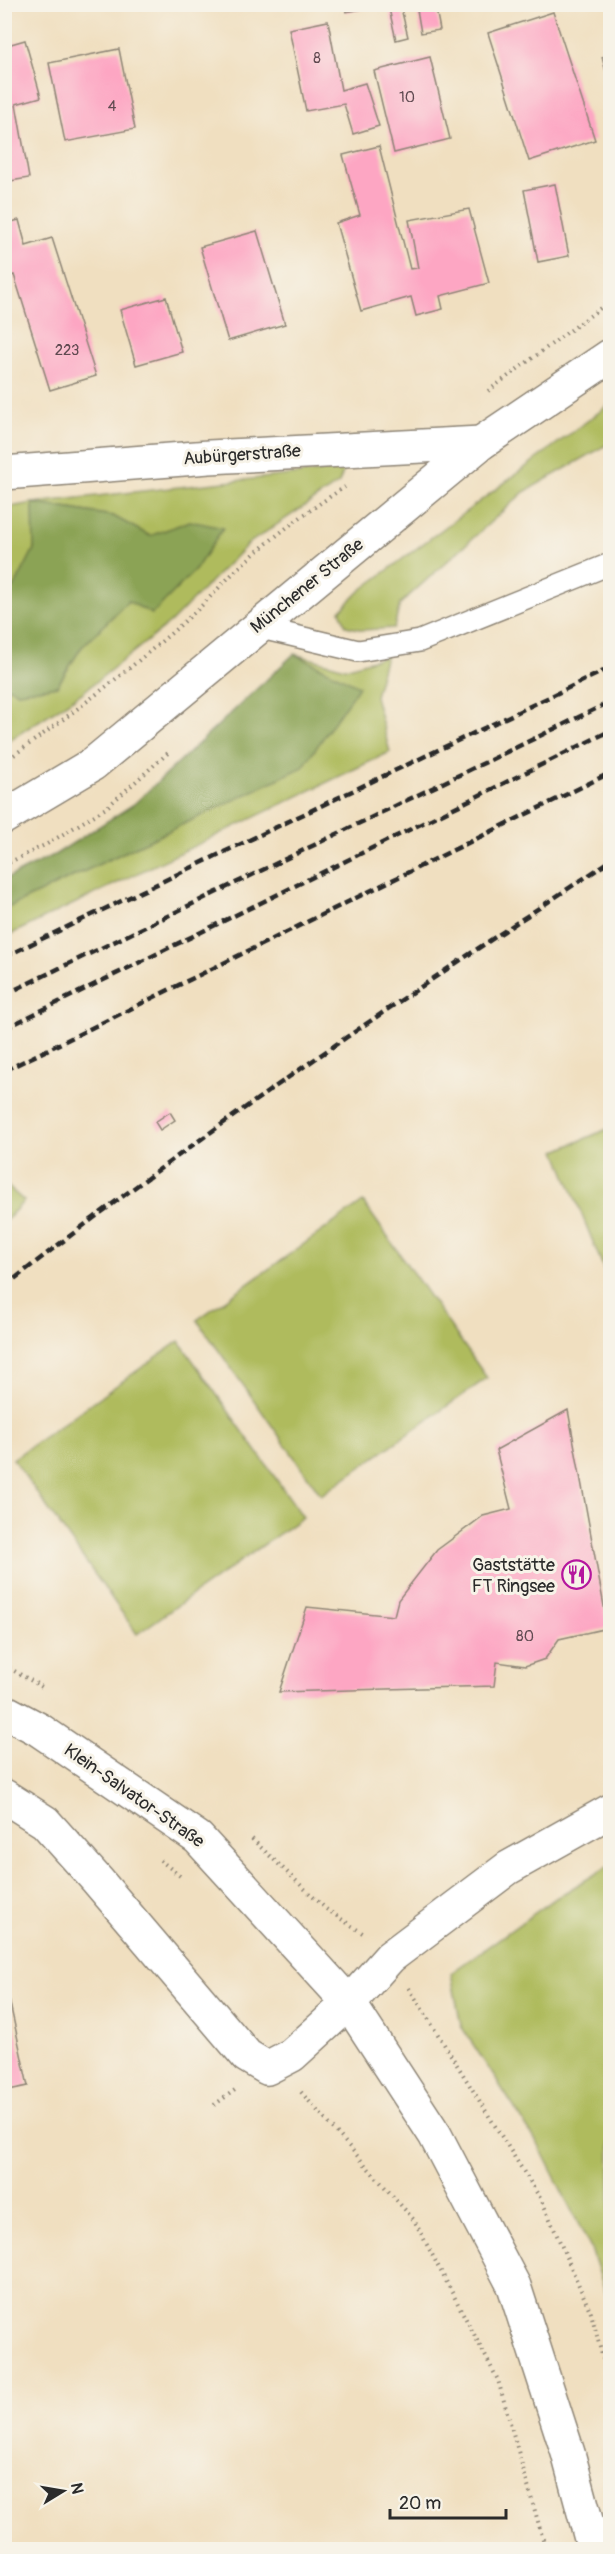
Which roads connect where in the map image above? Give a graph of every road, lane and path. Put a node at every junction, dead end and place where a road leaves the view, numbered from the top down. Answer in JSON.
{"nodes":[{"id":1,"x":610,"y":301,"type":"edge"},
{"id":2,"x":610,"y":356,"type":"edge"},
{"id":3,"x":486,"y":392,"type":"dead end"},
{"id":4,"x":481,"y":443,"type":"junction"},
{"id":5,"x":4,"y":473,"type":"edge"},
{"id":6,"x":349,"y":484,"type":"dead end"},
{"id":7,"x":610,"y":564,"type":"edge"},
{"id":8,"x":257,"y":627,"type":"junction"},
{"id":9,"x":4,"y":762,"type":"edge"},
{"id":10,"x":4,"y":817,"type":"edge"},
{"id":11,"x":4,"y":1711,"type":"edge"},
{"id":12,"x":4,"y":1796,"type":"edge"},
{"id":13,"x":610,"y":1811,"type":"edge"},
{"id":14,"x":159,"y":1859,"type":"dead end"},
{"id":15,"x":185,"y":1880,"type":"dead end"},
{"id":16,"x":390,"y":1957,"type":"junction"},
{"id":17,"x":350,"y":2003,"type":"junction"},
{"id":18,"x":267,"y":2068,"type":"junction"},
{"id":19,"x":214,"y":2105,"type":"dead end"},
{"id":20,"x":610,"y":2386,"type":"edge"},
{"id":21,"x":546,"y":2550,"type":"edge"},
{"id":22,"x":594,"y":2550,"type":"edge"}],
"edges":[{"from":1,"to":3,"type":"path"},
{"from":2,"to":4,"type":"main road","name":"Münchener Straße"},
{"from":4,"to":5,"type":"main road","name":"Aubürgerstraße"},
{"from":4,"to":8,"type":"main road","name":"Münchener Straße"},
{"from":6,"to":9,"type":"path"},
{"from":7,"to":8,"type":"lane"},
{"from":8,"to":10,"type":"main road","name":"Münchener Straße"},
{"from":11,"to":17,"type":"main road","name":"Klein-Salvator-Straße"},
{"from":12,"to":18,"type":"main road"},
{"from":13,"to":16,"type":"main road"},
{"from":14,"to":15,"type":"path"},
{"from":16,"to":17,"type":"main road"},
{"from":16,"to":20,"type":"path"},
{"from":17,"to":18,"type":"main road"},
{"from":17,"to":22,"type":"main road","name":"Klein-Salvator-Straße"},
{"from":18,"to":19,"type":"path"},
{"from":18,"to":21,"type":"path"}]}
